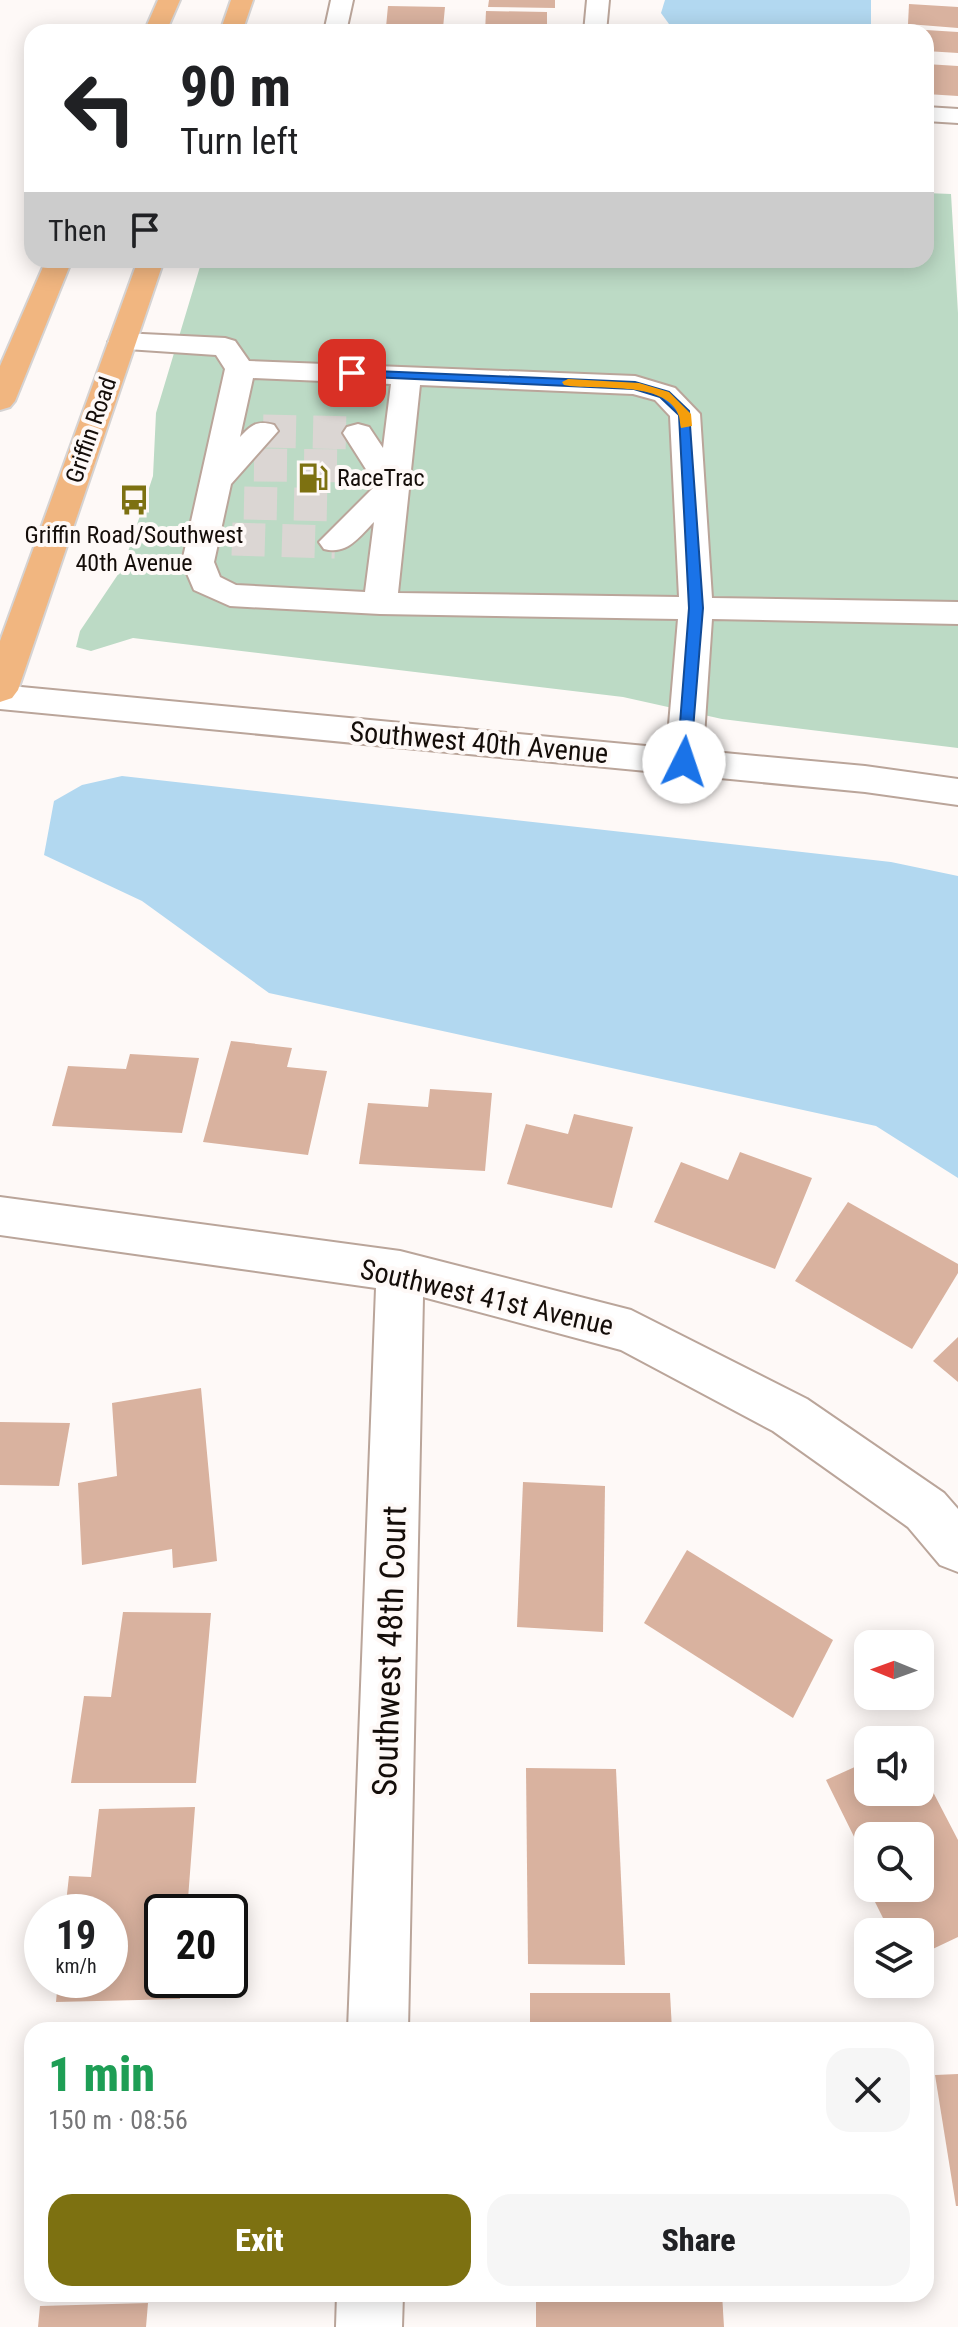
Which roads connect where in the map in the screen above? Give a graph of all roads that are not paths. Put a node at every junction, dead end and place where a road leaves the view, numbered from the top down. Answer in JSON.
{"nodes":[{"id":1,"x":169,"y":0,"type":"edge"},
{"id":2,"x":242,"y":0,"type":"edge"},
{"id":3,"x":342,"y":0,"type":"edge"},
{"id":4,"x":598,"y":0,"type":"edge"},
{"id":5,"x":158,"y":24,"type":"edge"},
{"id":6,"x":234,"y":24,"type":"edge"},
{"id":7,"x":337,"y":24,"type":"edge"},
{"id":8,"x":596,"y":24,"type":"edge"},
{"id":9,"x":934,"y":114,"type":"edge"},
{"id":10,"x":958,"y":116,"type":"edge"},
{"id":11,"x":56,"y":268,"type":"edge"},
{"id":12,"x":148,"y":268,"type":"edge"},
{"id":13,"x":122,"y":342,"type":"junction"},
{"id":14,"x":240,"y":369,"type":"junction"},
{"id":15,"x":407,"y":375,"type":"junction"},
{"id":16,"x":0,"y":401,"type":"edge"},
{"id":17,"x":263,"y":431,"type":"dead end"},
{"id":18,"x":358,"y":433,"type":"dead end"},
{"id":19,"x":254,"y":465,"type":"tunnel mouth"},
{"id":20,"x":349,"y":466,"type":"tunnel mouth"},
{"id":21,"x":214,"y":484,"type":"junction"},
{"id":22,"x":393,"y":486,"type":"junction"},
{"id":23,"x":244,"y":503,"type":"tunnel mouth"},
{"id":24,"x":343,"y":505,"type":"tunnel mouth"},
{"id":25,"x":232,"y":539,"type":"dead end"},
{"id":26,"x":335,"y":542,"type":"dead end"},
{"id":27,"x":380,"y":603,"type":"junction"},
{"id":28,"x":696,"y":608,"type":"junction"},
{"id":29,"x":958,"y":613,"type":"edge"},
{"id":30,"x":0,"y":690,"type":"edge"},
{"id":31,"x":0,"y":697,"type":"edge"},
{"id":32,"x":684,"y":762,"type":"junction"},
{"id":33,"x":958,"y":792,"type":"edge"},
{"id":34,"x":0,"y":1216,"type":"edge"},
{"id":35,"x":400,"y":1271,"type":"junction"},
{"id":36,"x":958,"y":1547,"type":"edge"},
{"id":37,"x":378,"y":2022,"type":"edge"},
{"id":38,"x":370,"y":2302,"type":"edge"},
{"id":39,"x":369,"y":2327,"type":"edge"}],
"edges":[{"from":1,"to":5,"type":"main road"},
{"from":2,"to":6,"type":"main road"},
{"from":3,"to":7,"type":"street"},
{"from":4,"to":8,"type":"street"},
{"from":9,"to":10,"type":"street"},
{"from":11,"to":16,"type":"main road"},
{"from":12,"to":13,"type":"main road","name":"Griffin Road"},
{"from":13,"to":14,"type":"street"},
{"from":13,"to":30,"type":"main road","name":"Griffin Road"},
{"from":14,"to":15,"type":"street"},
{"from":14,"to":21,"type":"street"},
{"from":15,"to":22,"type":"street"},
{"from":15,"to":28,"type":"street"},
{"from":17,"to":21,"type":"street"},
{"from":18,"to":22,"type":"street"},
{"from":19,"to":21,"type":"street"},
{"from":20,"to":22,"type":"street"},
{"from":21,"to":23,"type":"street"},
{"from":21,"to":25,"type":"street"},
{"from":21,"to":27,"type":"street"},
{"from":22,"to":24,"type":"street"},
{"from":22,"to":26,"type":"street"},
{"from":22,"to":27,"type":"street"},
{"from":27,"to":28,"type":"street"},
{"from":28,"to":29,"type":"street"},
{"from":28,"to":32,"type":"street"},
{"from":31,"to":32,"type":"street","name":"Southwest 40th Avenue"},
{"from":32,"to":33,"type":"street","name":"Southwest 40th Avenue"},
{"from":34,"to":35,"type":"street","name":"Southwest 41st Avenue"},
{"from":35,"to":36,"type":"street","name":"Southwest 41st Avenue"},
{"from":35,"to":37,"type":"street","name":"Southwest 48th Court"},
{"from":38,"to":39,"type":"street"}]}
